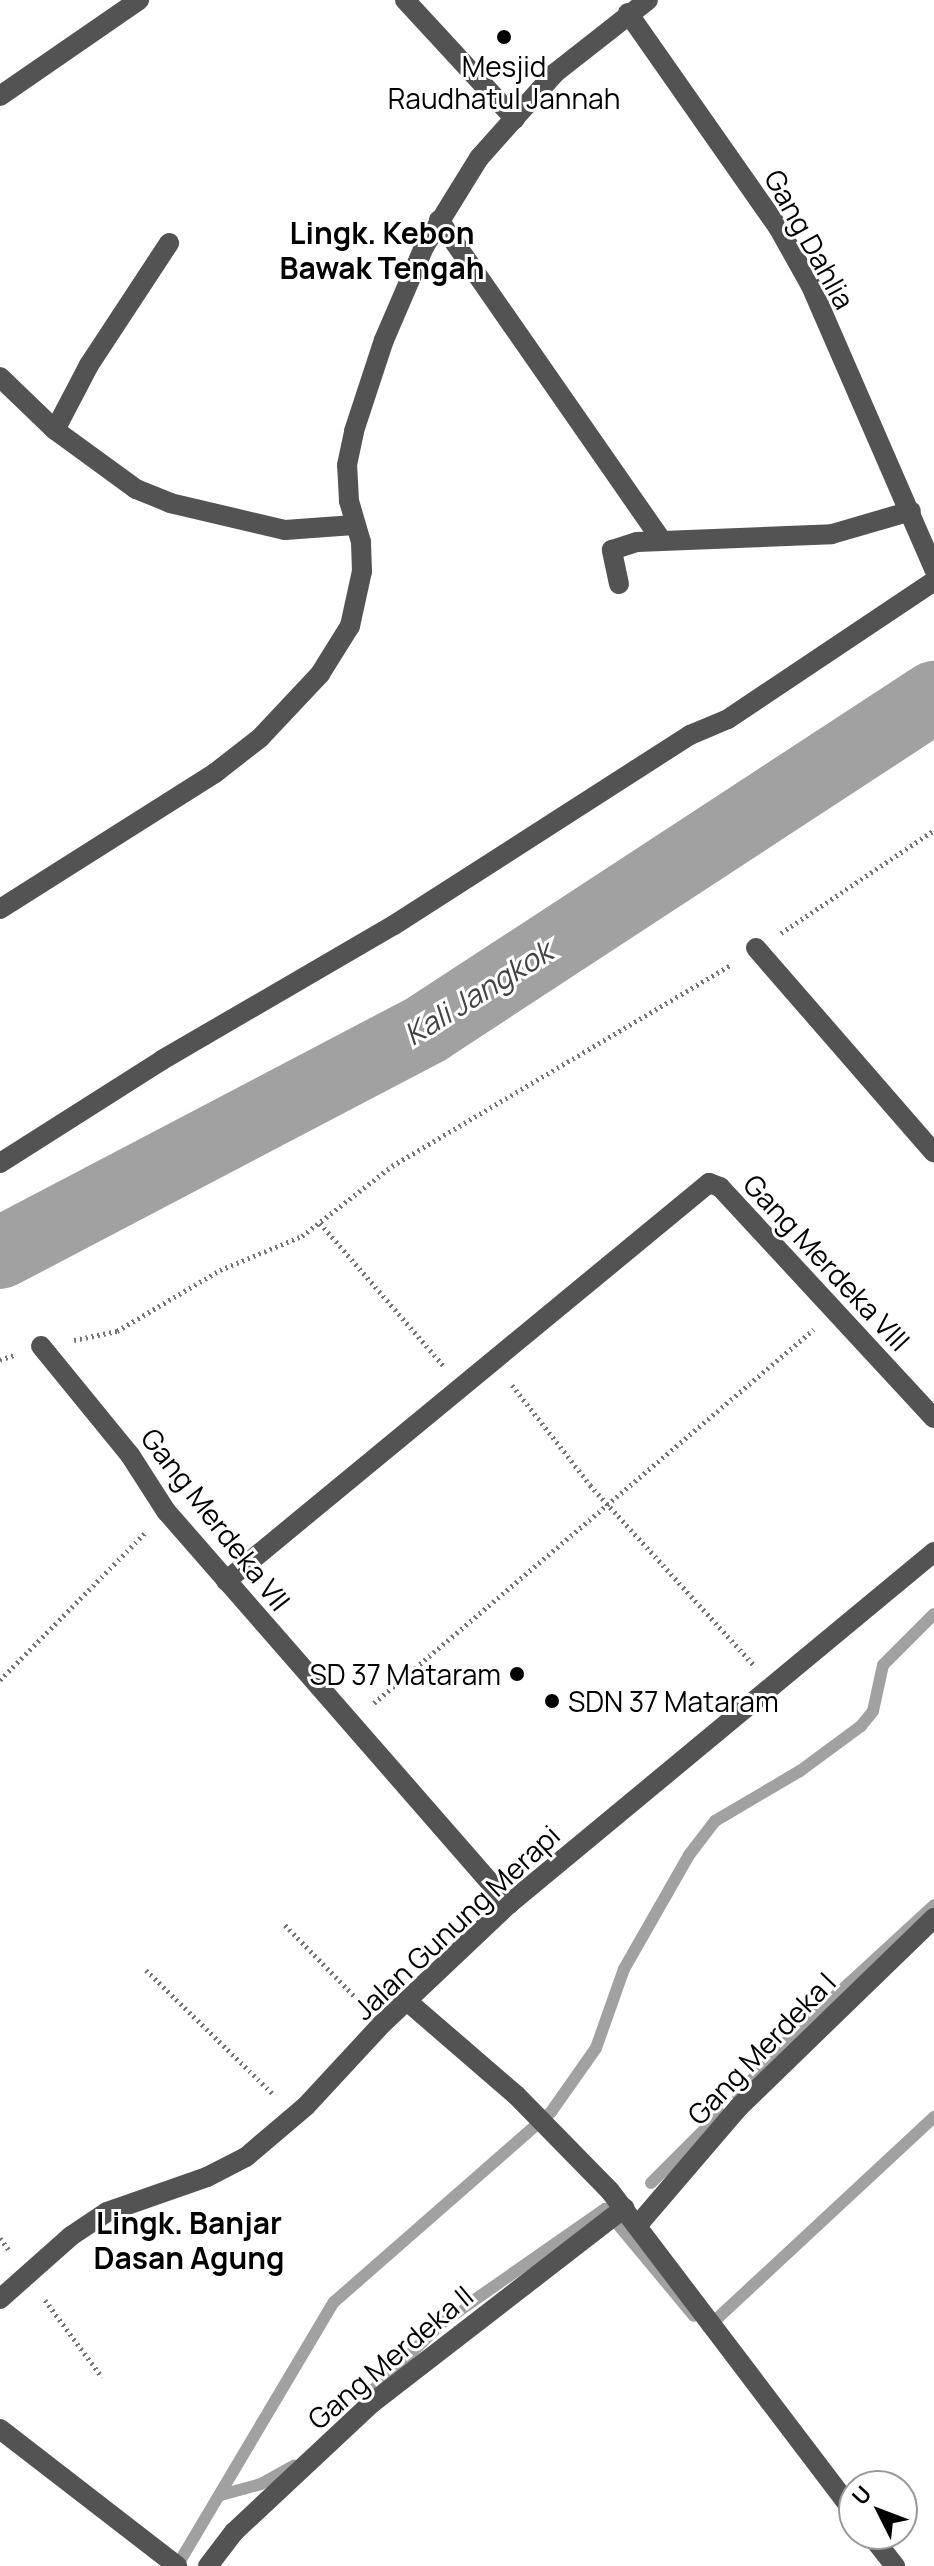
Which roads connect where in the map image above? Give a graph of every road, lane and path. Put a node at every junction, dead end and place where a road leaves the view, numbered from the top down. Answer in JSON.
{"nodes":[{"id":1,"x":139,"y":0,"type":"edge"},
{"id":2,"x":405,"y":0,"type":"edge"},
{"id":3,"x":648,"y":0,"type":"edge"},
{"id":4,"x":628,"y":13,"type":"junction"},
{"id":5,"x":0,"y":96,"type":"edge"},
{"id":6,"x":515,"y":119,"type":"junction"},
{"id":7,"x":439,"y":220,"type":"junction"},
{"id":8,"x":169,"y":243,"type":"dead end"},
{"id":9,"x":0,"y":377,"type":"edge"},
{"id":10,"x":55,"y":430,"type":"junction"},
{"id":11,"x":911,"y":511,"type":"junction"},
{"id":12,"x":354,"y":525,"type":"junction"},
{"id":13,"x":660,"y":538,"type":"junction"},
{"id":14,"x":934,"y":569,"type":"edge"},
{"id":15,"x":934,"y":581,"type":"edge"},
{"id":16,"x":619,"y":584,"type":"dead end"},
{"id":17,"x":934,"y":830,"type":"edge"},
{"id":18,"x":0,"y":909,"type":"edge"},
{"id":19,"x":756,"y":948,"type":"junction"},
{"id":20,"x":934,"y":1153,"type":"edge"},
{"id":21,"x":0,"y":1163,"type":"edge"},
{"id":22,"x":320,"y":1223,"type":"junction"},
{"id":23,"x":835,"y":1311,"type":"junction"},
{"id":24,"x":41,"y":1346,"type":"junction"},
{"id":25,"x":492,"y":1359,"type":"junction"},
{"id":26,"x":0,"y":1360,"type":"edge"},
{"id":27,"x":459,"y":1384,"type":"junction"},
{"id":28,"x":934,"y":1418,"type":"edge"},
{"id":29,"x":609,"y":1507,"type":"junction"},
{"id":30,"x":166,"y":1511,"type":"junction"},
{"id":31,"x":934,"y":1552,"type":"edge"},
{"id":32,"x":226,"y":1581,"type":"junction"},
{"id":33,"x":0,"y":1680,"type":"edge"},
{"id":34,"x":771,"y":1683,"type":"junction"},
{"id":35,"x":348,"y":1724,"type":"junction"},
{"id":36,"x":509,"y":1904,"type":"junction"},
{"id":37,"x":934,"y":1918,"type":"edge"},
{"id":38,"x":285,"y":1925,"type":"dead end"},
{"id":39,"x":146,"y":1970,"type":"dead end"},
{"id":40,"x":407,"y":2001,"type":"junction"},
{"id":41,"x":382,"y":2024,"type":"junction"},
{"id":42,"x":296,"y":2116,"type":"junction"},
{"id":43,"x":624,"y":2208,"type":"junction"},
{"id":44,"x":637,"y":2226,"type":"junction"},
{"id":45,"x":26,"y":2274,"type":"junction"},
{"id":46,"x":0,"y":2299,"type":"edge"},
{"id":47,"x":102,"y":2377,"type":"dead end"},
{"id":48,"x":0,"y":2429,"type":"edge"},
{"id":49,"x":838,"y":2491,"type":"edge"},
{"id":50,"x":882,"y":2550,"type":"edge"},
{"id":51,"x":171,"y":2561,"type":"edge"},
{"id":52,"x":208,"y":2566,"type":"edge"},
{"id":53,"x":895,"y":2566,"type":"edge"}],
"edges":[{"from":1,"to":5,"type":"street"},
{"from":2,"to":6,"type":"street"},
{"from":3,"to":4,"type":"street"},
{"from":4,"to":6,"type":"street"},
{"from":4,"to":11,"type":"street","name":"Gang Dahlia"},
{"from":6,"to":7,"type":"street"},
{"from":7,"to":12,"type":"street"},
{"from":7,"to":13,"type":"street"},
{"from":8,"to":10,"type":"street"},
{"from":9,"to":10,"type":"street"},
{"from":10,"to":12,"type":"street"},
{"from":11,"to":13,"type":"street"},
{"from":11,"to":14,"type":"street","name":"Gang Dahlia"},
{"from":12,"to":18,"type":"street"},
{"from":13,"to":16,"type":"street"},
{"from":15,"to":21,"type":"street"},
{"from":17,"to":19,"type":"path"},
{"from":19,"to":20,"type":"street"},
{"from":19,"to":22,"type":"path"},
{"from":22,"to":24,"type":"path"},
{"from":22,"to":27,"type":"path"},
{"from":23,"to":25,"type":"street","name":"Gang Merdeka VIII"},
{"from":23,"to":28,"type":"street","name":"Gang Merdeka VIII"},
{"from":23,"to":29,"type":"path"},
{"from":24,"to":26,"type":"path"},
{"from":24,"to":30,"type":"street","name":"Gang Merdeka VII"},
{"from":25,"to":27,"type":"street"},
{"from":25,"to":29,"type":"path"},
{"from":27,"to":32,"type":"street"},
{"from":29,"to":34,"type":"path"},
{"from":29,"to":35,"type":"path"},
{"from":30,"to":32,"type":"street","name":"Gang Merdeka VII"},
{"from":30,"to":33,"type":"path"},
{"from":31,"to":34,"type":"street","name":"Jalan Gunung Merapi"},
{"from":32,"to":35,"type":"street","name":"Gang Merdeka VII"},
{"from":34,"to":36,"type":"street","name":"Jalan Gunung Merapi"},
{"from":35,"to":36,"type":"street","name":"Gang Merdeka VII"},
{"from":36,"to":40,"type":"street","name":"Jalan Gunung Merapi"},
{"from":37,"to":44,"type":"street","name":"Gang Merdeka I"},
{"from":38,"to":41,"type":"path"},
{"from":39,"to":42,"type":"path"},
{"from":40,"to":41,"type":"street","name":"Jalan Gunung Merapi"},
{"from":40,"to":43,"type":"street"},
{"from":41,"to":42,"type":"street","name":"Jalan Gunung Merapi"},
{"from":42,"to":45,"type":"street","name":"Jalan Gunung Merapi"},
{"from":43,"to":44,"type":"street"},
{"from":43,"to":52,"type":"street","name":"Gang Merdeka II"},
{"from":44,"to":49,"type":"street"},
{"from":45,"to":46,"type":"street","name":"Jalan Gunung Merapi"},
{"from":45,"to":47,"type":"path"},
{"from":48,"to":51,"type":"street"},
{"from":50,"to":53,"type":"street"}]}
